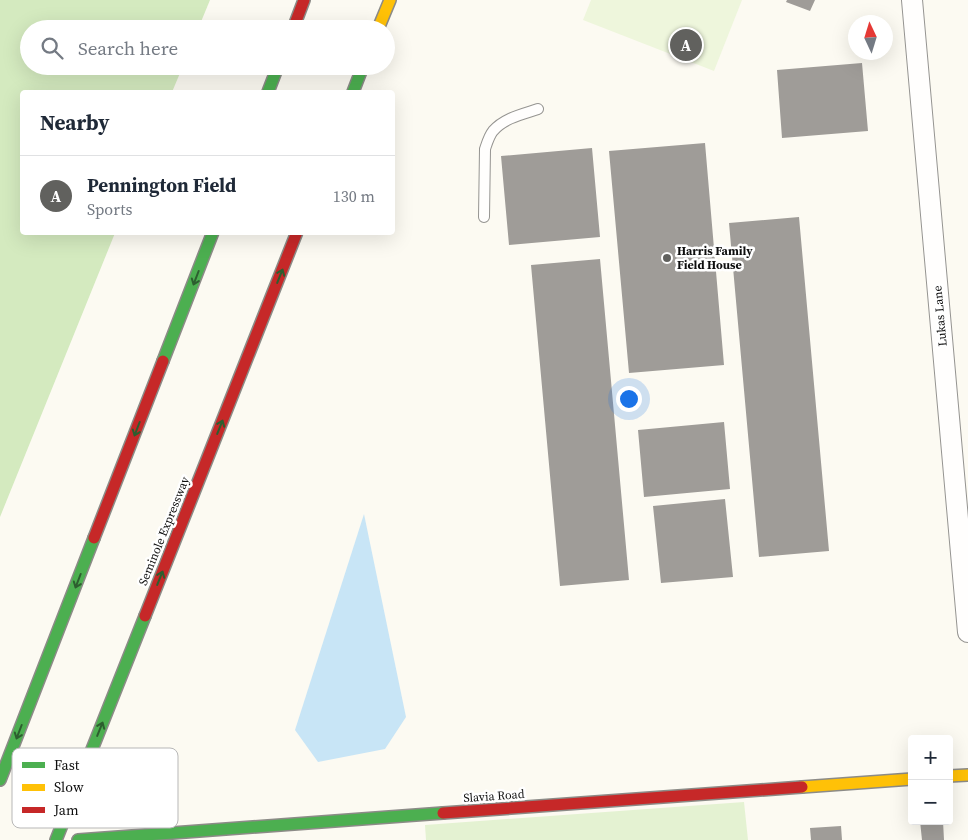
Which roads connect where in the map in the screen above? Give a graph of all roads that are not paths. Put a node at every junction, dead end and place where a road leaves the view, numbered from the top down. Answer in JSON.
{"nodes":[{"id":1,"x":304,"y":0,"type":"edge"},
{"id":2,"x":390,"y":0,"type":"edge"},
{"id":3,"x":912,"y":0,"type":"edge"},
{"id":4,"x":296,"y":20,"type":"edge"},
{"id":5,"x":382,"y":20,"type":"edge"},
{"id":6,"x":275,"y":75,"type":"edge"},
{"id":7,"x":360,"y":75,"type":"edge"},
{"id":8,"x":269,"y":90,"type":"edge"},
{"id":9,"x":354,"y":90,"type":"edge"},
{"id":10,"x":538,"y":109,"type":"dead end"},
{"id":11,"x":484,"y":217,"type":"dead end"},
{"id":12,"x":212,"y":235,"type":"edge"},
{"id":13,"x":296,"y":235,"type":"edge"},
{"id":14,"x":968,"y":632,"type":"edge"},
{"id":15,"x":12,"y":748,"type":"edge"},
{"id":16,"x":93,"y":748,"type":"edge"},
{"id":17,"x":12,"y":749,"type":"edge"},
{"id":18,"x":968,"y":774,"type":"edge"},
{"id":19,"x":953,"y":776,"type":"edge"},
{"id":20,"x":908,"y":779,"type":"edge"},
{"id":21,"x":0,"y":780,"type":"edge"},
{"id":22,"x":61,"y":828,"type":"edge"},
{"id":23,"x":56,"y":840,"type":"edge"},
{"id":24,"x":78,"y":840,"type":"edge"}],
"edges":[{"from":1,"to":4,"type":"main road"},
{"from":2,"to":5,"type":"main road"},
{"from":3,"to":14,"type":"street","name":"Lukas Lane"},
{"from":6,"to":8,"type":"main road"},
{"from":7,"to":9,"type":"main road"},
{"from":10,"to":11,"type":"lane"},
{"from":12,"to":15,"type":"main road","one_way":true},
{"from":16,"to":13,"type":"main road","name":"Seminole Expressway","one_way":true},
{"from":17,"to":21,"type":"main road","one_way":true},
{"from":18,"to":19,"type":"main road"},
{"from":20,"to":24,"type":"main road","name":"Slavia Road"},
{"from":23,"to":22,"type":"main road","name":"Seminole Expressway","one_way":true}]}
